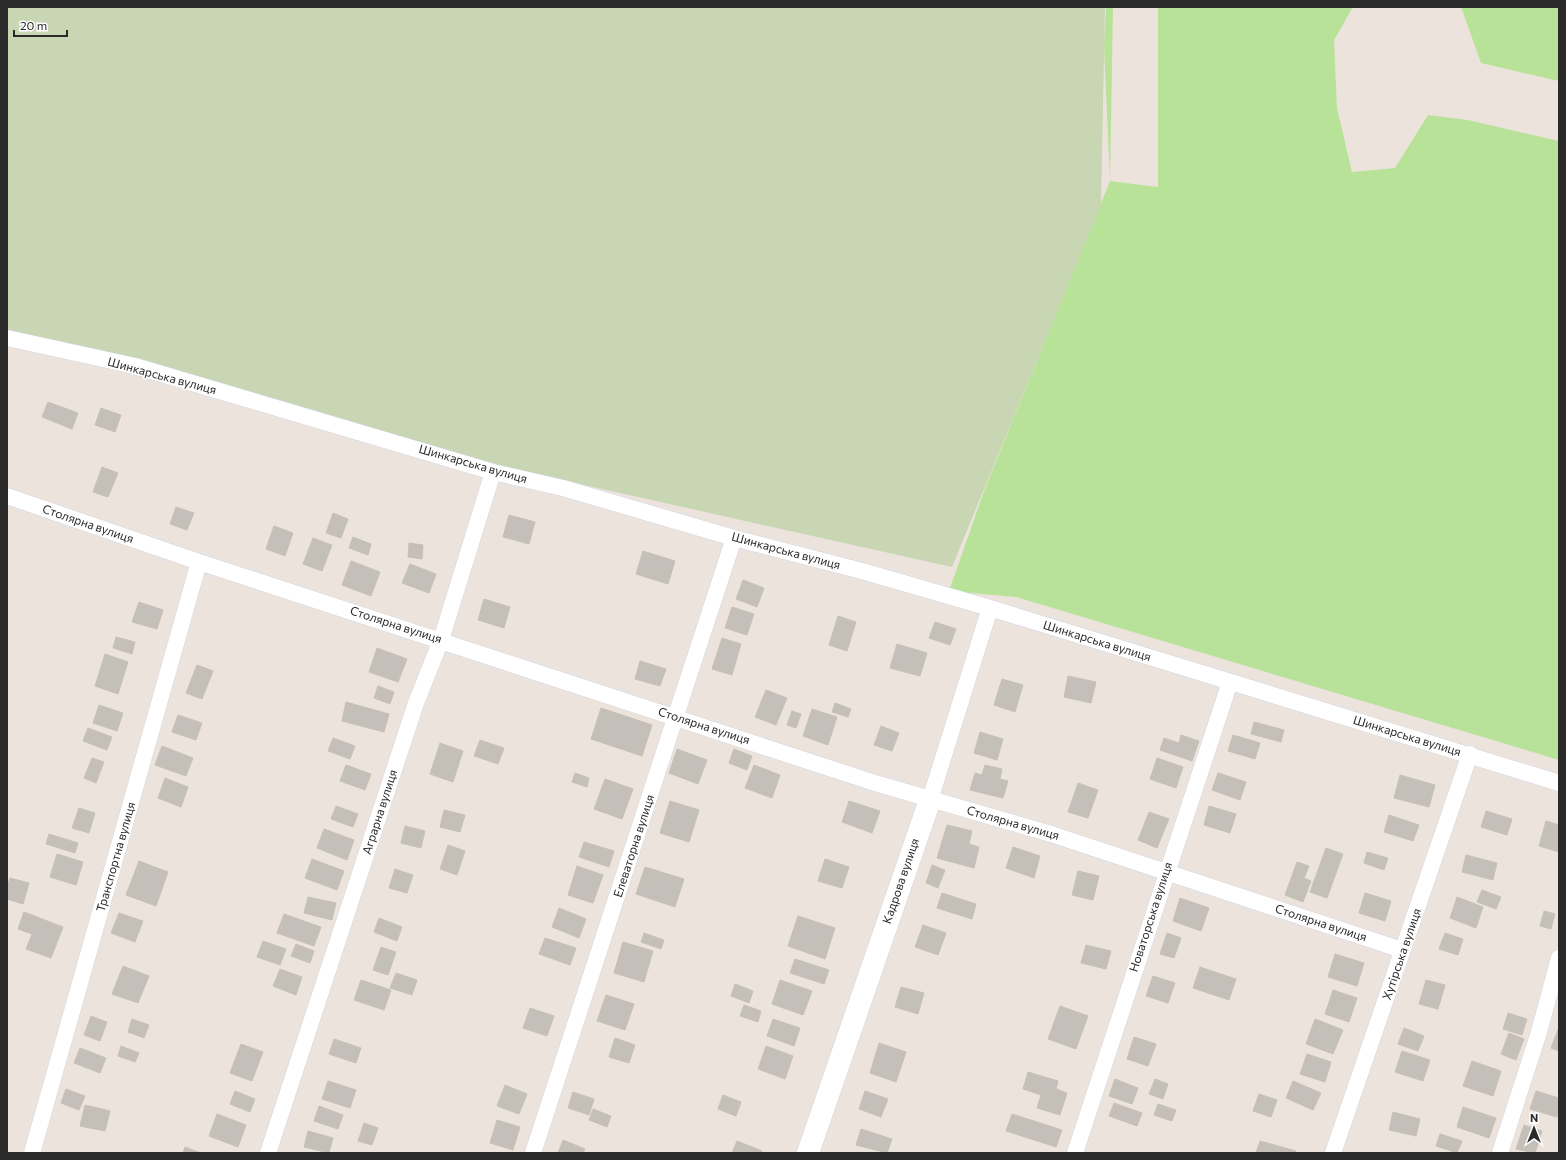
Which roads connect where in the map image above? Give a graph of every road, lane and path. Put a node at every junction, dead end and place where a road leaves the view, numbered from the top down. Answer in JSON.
{"nodes":[{"id":1,"x":7,"y":338,"type":"edge"},
{"id":2,"x":493,"y":472,"type":"junction"},
{"id":3,"x":7,"y":496,"type":"edge"},
{"id":4,"x":734,"y":538,"type":"junction"},
{"id":5,"x":199,"y":562,"type":"junction"},
{"id":6,"x":990,"y":608,"type":"junction"},
{"id":7,"x":441,"y":640,"type":"junction"},
{"id":8,"x":1230,"y":682,"type":"junction"},
{"id":9,"x":676,"y":717,"type":"junction"},
{"id":10,"x":1470,"y":754,"type":"junction"},
{"id":11,"x":1559,"y":783,"type":"edge"},
{"id":12,"x":930,"y":800,"type":"junction"},
{"id":13,"x":1166,"y":872,"type":"junction"},
{"id":14,"x":1402,"y":950,"type":"junction"},
{"id":15,"x":1559,"y":958,"type":"edge"},
{"id":16,"x":32,"y":1153,"type":"edge"},
{"id":17,"x":268,"y":1153,"type":"edge"},
{"id":18,"x":533,"y":1153,"type":"edge"},
{"id":19,"x":808,"y":1153,"type":"edge"},
{"id":20,"x":1075,"y":1153,"type":"edge"},
{"id":21,"x":1333,"y":1153,"type":"edge"},
{"id":22,"x":1500,"y":1153,"type":"edge"}],
"edges":[{"from":1,"to":2,"type":"street","name":"Шинкарська вулиця"},
{"from":2,"to":4,"type":"street","name":"Шинкарська вулиця"},
{"from":2,"to":7,"type":"street","name":"Аграрна вулиця"},
{"from":3,"to":5,"type":"street","name":"Столярна вулиця"},
{"from":4,"to":6,"type":"street","name":"Шинкарська вулиця"},
{"from":4,"to":9,"type":"street","name":"Елеваторна вулиця"},
{"from":5,"to":7,"type":"street","name":"Столярна вулиця"},
{"from":5,"to":16,"type":"street","name":"Транспортна вулиця"},
{"from":6,"to":8,"type":"street","name":"Шинкарська вулиця"},
{"from":6,"to":12,"type":"street","name":"Кадрова вулиця"},
{"from":7,"to":9,"type":"street","name":"Столярна вулиця"},
{"from":7,"to":17,"type":"street","name":"Аграрна вулиця"},
{"from":8,"to":10,"type":"street","name":"Шинкарська вулиця"},
{"from":8,"to":13,"type":"street","name":"Новаторська вулиця"},
{"from":9,"to":12,"type":"street","name":"Столярна вулиця"},
{"from":9,"to":18,"type":"street","name":"Елеваторна вулиця"},
{"from":10,"to":11,"type":"street","name":"Шинкарська вулиця"},
{"from":10,"to":14,"type":"street","name":"Хутірська вулиця"},
{"from":12,"to":13,"type":"street","name":"Столярна вулиця"},
{"from":12,"to":19,"type":"street","name":"Кадрова вулиця"},
{"from":13,"to":14,"type":"street","name":"Столярна вулиця"},
{"from":13,"to":20,"type":"street","name":"Новаторська вулиця"},
{"from":14,"to":21,"type":"street","name":"Хутірська вулиця"},
{"from":15,"to":22,"type":"street"}]}
